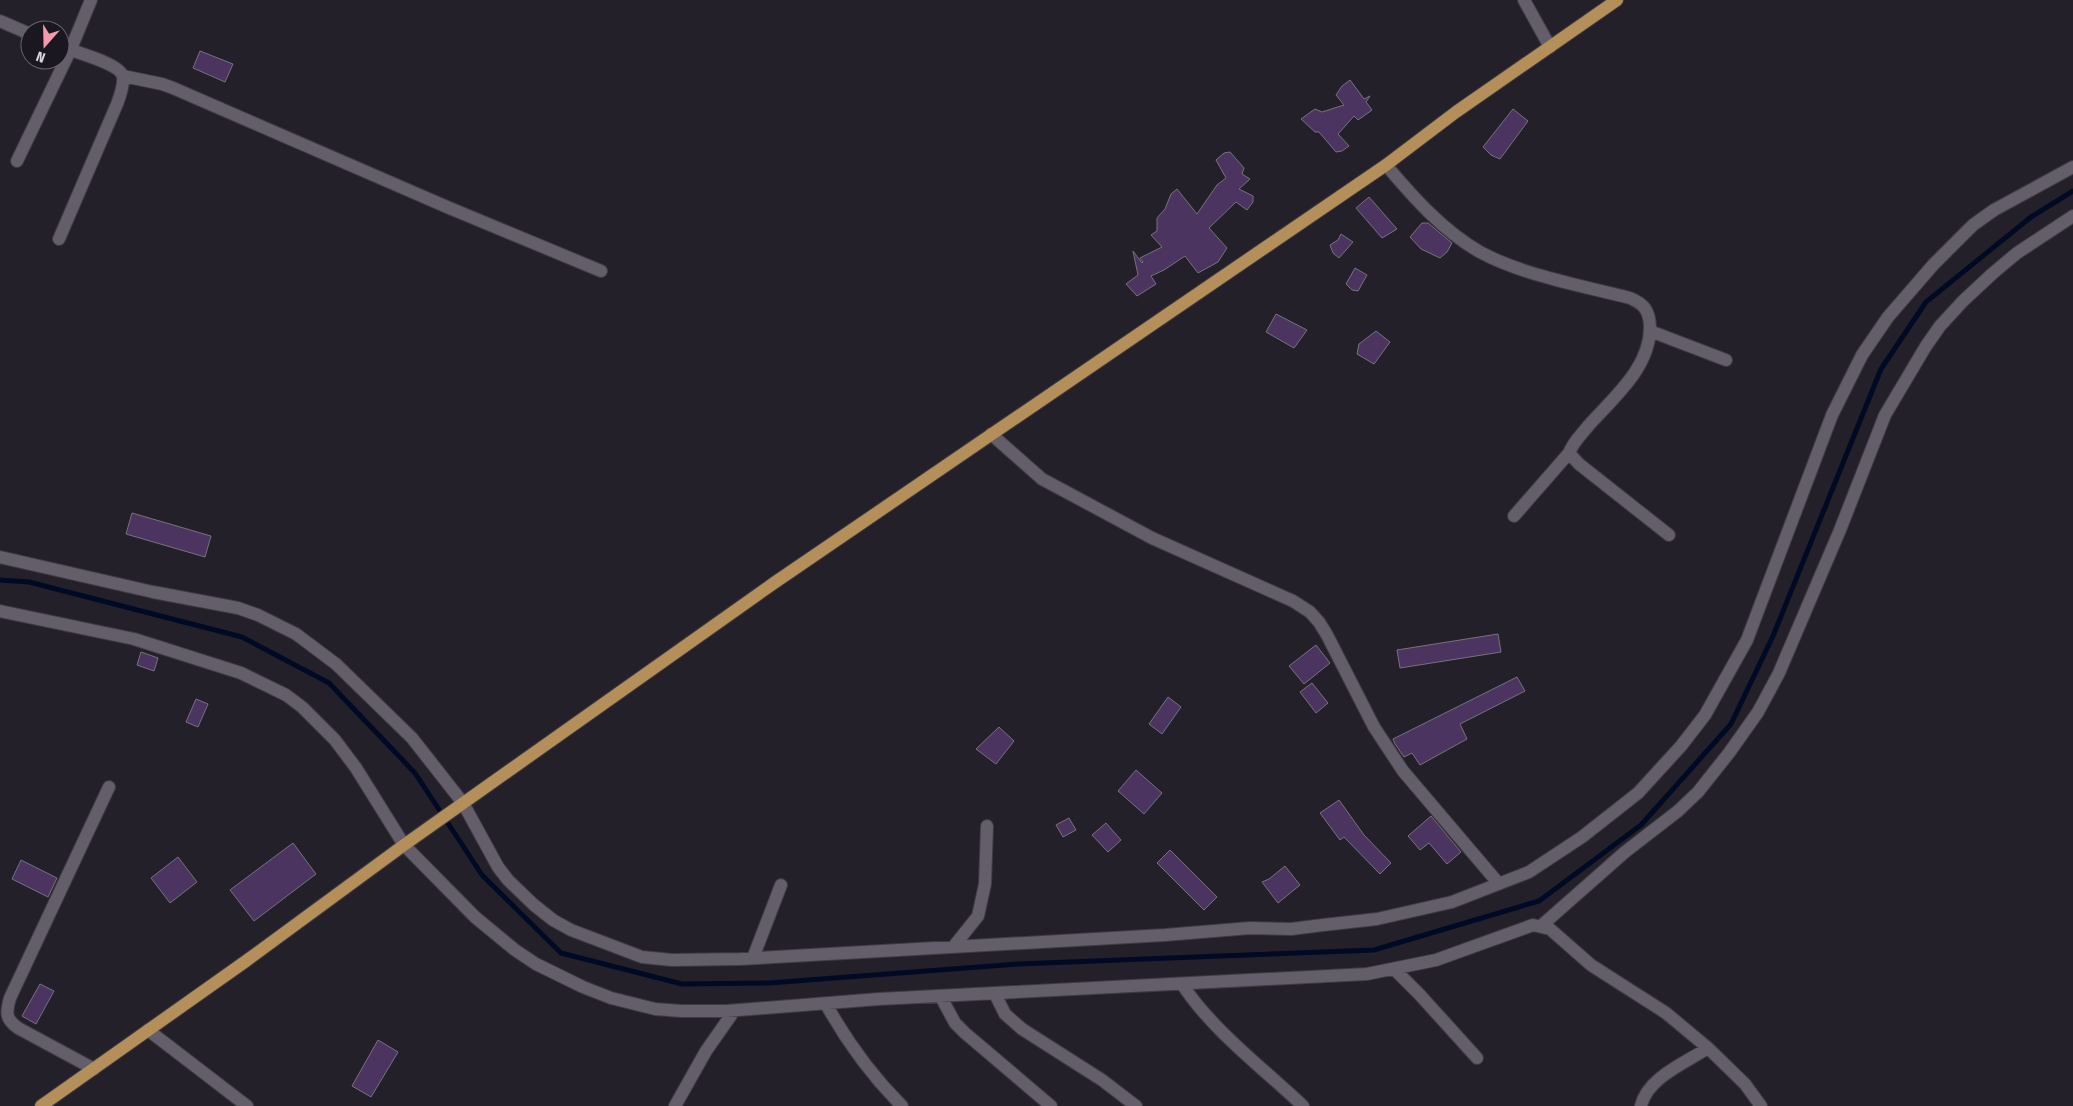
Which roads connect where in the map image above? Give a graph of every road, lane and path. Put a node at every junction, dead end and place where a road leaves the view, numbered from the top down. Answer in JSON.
{"nodes":[{"id":1,"x":91,"y":0,"type":"edge"},
{"id":2,"x":1524,"y":0,"type":"edge"},
{"id":3,"x":1617,"y":0,"type":"edge"},
{"id":4,"x":0,"y":21,"type":"edge"},
{"id":5,"x":20,"y":30,"type":"edge"},
{"id":6,"x":70,"y":39,"type":"edge"},
{"id":7,"x":1550,"y":47,"type":"junction"},
{"id":8,"x":70,"y":50,"type":"edge"},
{"id":9,"x":56,"y":70,"type":"edge"},
{"id":10,"x":123,"y":76,"type":"junction"},
{"id":11,"x":17,"y":161,"type":"dead end"},
{"id":12,"x":1386,"y":165,"type":"junction"},
{"id":13,"x":2073,"y":167,"type":"edge"},
{"id":14,"x":2073,"y":216,"type":"edge"},
{"id":15,"x":59,"y":239,"type":"dead end"},
{"id":16,"x":601,"y":271,"type":"dead end"},
{"id":17,"x":1650,"y":331,"type":"junction"},
{"id":18,"x":1726,"y":360,"type":"dead end"},
{"id":19,"x":992,"y":434,"type":"junction"},
{"id":20,"x":1569,"y":453,"type":"junction"},
{"id":21,"x":1514,"y":516,"type":"dead end"},
{"id":22,"x":1670,"y":534,"type":"dead end"},
{"id":23,"x":0,"y":557,"type":"edge"},
{"id":24,"x":0,"y":611,"type":"edge"},
{"id":25,"x":109,"y":787,"type":"dead end"},
{"id":26,"x":463,"y":803,"type":"junction"},
{"id":27,"x":987,"y":826,"type":"dead end"},
{"id":28,"x":404,"y":845,"type":"junction"},
{"id":29,"x":1499,"y":884,"type":"junction"},
{"id":30,"x":781,"y":885,"type":"dead end"},
{"id":31,"x":1541,"y":926,"type":"junction"},
{"id":32,"x":954,"y":946,"type":"junction"},
{"id":33,"x":752,"y":958,"type":"junction"},
{"id":34,"x":1394,"y":969,"type":"junction"},
{"id":35,"x":1182,"y":984,"type":"junction"},
{"id":36,"x":995,"y":994,"type":"junction"},
{"id":37,"x":941,"y":997,"type":"junction"},
{"id":38,"x":826,"y":1004,"type":"junction"},
{"id":39,"x":734,"y":1011,"type":"junction"},
{"id":40,"x":148,"y":1030,"type":"junction"},
{"id":41,"x":1708,"y":1048,"type":"junction"},
{"id":42,"x":1476,"y":1058,"type":"dead end"},
{"id":43,"x":94,"y":1069,"type":"junction"},
{"id":44,"x":41,"y":1106,"type":"edge"},
{"id":45,"x":247,"y":1106,"type":"edge"},
{"id":46,"x":675,"y":1106,"type":"edge"},
{"id":47,"x":902,"y":1106,"type":"edge"},
{"id":48,"x":1050,"y":1106,"type":"edge"},
{"id":49,"x":1136,"y":1106,"type":"edge"},
{"id":50,"x":1303,"y":1106,"type":"edge"},
{"id":51,"x":1641,"y":1106,"type":"edge"},
{"id":52,"x":1760,"y":1106,"type":"edge"}],
"edges":[{"from":1,"to":6,"type":"street"},
{"from":2,"to":7,"type":"street"},
{"from":3,"to":7,"type":"main road"},
{"from":4,"to":5,"type":"street"},
{"from":7,"to":12,"type":"main road"},
{"from":8,"to":10,"type":"street"},
{"from":9,"to":11,"type":"street"},
{"from":10,"to":15,"type":"street"},
{"from":10,"to":16,"type":"street"},
{"from":12,"to":17,"type":"street"},
{"from":12,"to":19,"type":"main road"},
{"from":13,"to":29,"type":"street"},
{"from":14,"to":31,"type":"street"},
{"from":17,"to":18,"type":"street"},
{"from":17,"to":20,"type":"street"},
{"from":19,"to":26,"type":"main road"},
{"from":19,"to":29,"type":"street"},
{"from":20,"to":21,"type":"street"},
{"from":20,"to":22,"type":"street"},
{"from":23,"to":26,"type":"street"},
{"from":24,"to":28,"type":"street"},
{"from":25,"to":43,"type":"street"},
{"from":26,"to":28,"type":"main road"},
{"from":26,"to":33,"type":"street"},
{"from":27,"to":32,"type":"street"},
{"from":28,"to":39,"type":"street"},
{"from":28,"to":40,"type":"main road"},
{"from":29,"to":32,"type":"street"},
{"from":30,"to":33,"type":"street"},
{"from":31,"to":34,"type":"street"},
{"from":31,"to":41,"type":"street"},
{"from":32,"to":33,"type":"street"},
{"from":34,"to":35,"type":"street"},
{"from":34,"to":42,"type":"street"},
{"from":35,"to":36,"type":"street"},
{"from":35,"to":50,"type":"street"},
{"from":36,"to":37,"type":"street"},
{"from":36,"to":49,"type":"street"},
{"from":37,"to":38,"type":"street"},
{"from":37,"to":48,"type":"street"},
{"from":38,"to":39,"type":"street"},
{"from":38,"to":47,"type":"street"},
{"from":39,"to":46,"type":"street"},
{"from":40,"to":43,"type":"main road"},
{"from":40,"to":45,"type":"street"},
{"from":41,"to":51,"type":"street"},
{"from":41,"to":52,"type":"street"},
{"from":43,"to":44,"type":"main road"}]}
